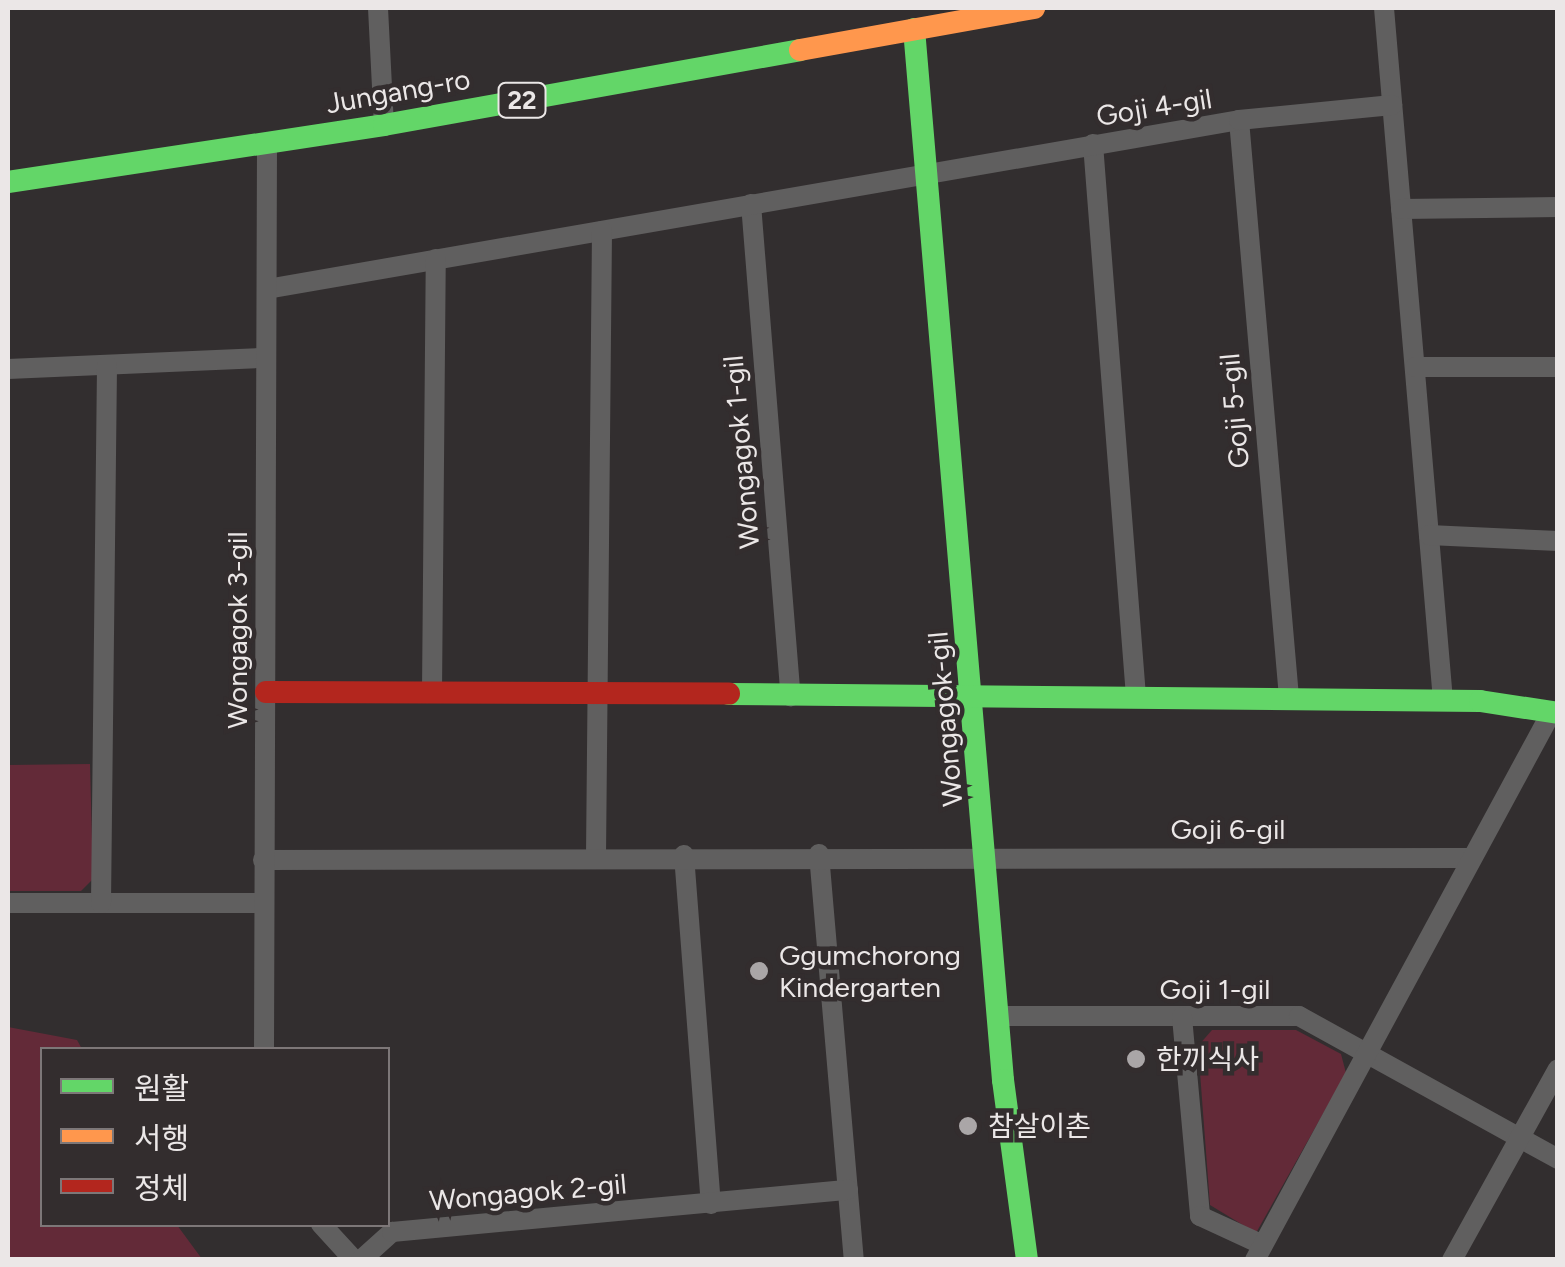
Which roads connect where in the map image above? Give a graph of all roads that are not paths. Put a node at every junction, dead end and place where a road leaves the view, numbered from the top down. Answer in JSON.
{"nodes":[{"id":1,"x":378,"y":8,"type":"edge"},
{"id":2,"x":1034,"y":8,"type":"edge"},
{"id":3,"x":1384,"y":8,"type":"edge"},
{"id":4,"x":914,"y":29,"type":"junction"},
{"id":5,"x":1392,"y":105,"type":"junction"},
{"id":6,"x":1239,"y":120,"type":"junction"},
{"id":7,"x":384,"y":125,"type":"junction"},
{"id":8,"x":267,"y":143,"type":"junction"},
{"id":9,"x":1093,"y":144,"type":"junction"},
{"id":10,"x":926,"y":173,"type":"junction"},
{"id":11,"x":8,"y":182,"type":"edge"},
{"id":12,"x":751,"y":204,"type":"junction"},
{"id":13,"x":1558,"y":207,"type":"edge"},
{"id":14,"x":1401,"y":209,"type":"junction"},
{"id":15,"x":602,"y":230,"type":"junction"},
{"id":16,"x":436,"y":259,"type":"junction"},
{"id":17,"x":267,"y":289,"type":"junction"},
{"id":18,"x":263,"y":358,"type":"junction"},
{"id":19,"x":107,"y":366,"type":"junction"},
{"id":20,"x":1415,"y":366,"type":"junction"},
{"id":21,"x":1558,"y":367,"type":"edge"},
{"id":22,"x":8,"y":369,"type":"edge"},
{"id":23,"x":1429,"y":536,"type":"junction"},
{"id":24,"x":1558,"y":541,"type":"edge"},
{"id":25,"x":266,"y":692,"type":"junction"},
{"id":26,"x":432,"y":692,"type":"junction"},
{"id":27,"x":596,"y":694,"type":"junction"},
{"id":28,"x":791,"y":696,"type":"junction"},
{"id":29,"x":1136,"y":696,"type":"junction"},
{"id":30,"x":1289,"y":697,"type":"junction"},
{"id":31,"x":973,"y":698,"type":"junction"},
{"id":32,"x":1444,"y":700,"type":"junction"},
{"id":33,"x":1554,"y":713,"type":"edge"},
{"id":34,"x":819,"y":854,"type":"junction"},
{"id":35,"x":684,"y":855,"type":"junction"},
{"id":36,"x":596,"y":856,"type":"junction"},
{"id":37,"x":987,"y":856,"type":"junction"},
{"id":38,"x":1468,"y":858,"type":"junction"},
{"id":39,"x":263,"y":860,"type":"junction"},
{"id":40,"x":101,"y":903,"type":"junction"},
{"id":41,"x":264,"y":903,"type":"junction"},
{"id":42,"x":8,"y":904,"type":"edge"},
{"id":43,"x":998,"y":1016,"type":"junction"},
{"id":44,"x":1182,"y":1016,"type":"junction"},
{"id":45,"x":264,"y":1047,"type":"edge"},
{"id":46,"x":1367,"y":1051,"type":"junction"},
{"id":47,"x":1558,"y":1069,"type":"edge"},
{"id":48,"x":1521,"y":1138,"type":"junction"},
{"id":49,"x":1558,"y":1159,"type":"edge"},
{"id":50,"x":848,"y":1190,"type":"junction"},
{"id":51,"x":711,"y":1204,"type":"junction"},
{"id":52,"x":323,"y":1227,"type":"edge"},
{"id":53,"x":1259,"y":1252,"type":"edge"},
{"id":54,"x":357,"y":1260,"type":"edge"},
{"id":55,"x":854,"y":1260,"type":"edge"},
{"id":56,"x":1027,"y":1260,"type":"edge"},
{"id":57,"x":1452,"y":1260,"type":"edge"}],
"edges":[{"from":1,"to":7,"type":"street"},
{"from":2,"to":4,"type":"street","name":"Jungang-ro","number":"22"},
{"from":3,"to":5,"type":"street"},
{"from":4,"to":7,"type":"street","name":"Jungang-ro","number":"22"},
{"from":4,"to":10,"type":"street","name":"Wongagok-gil"},
{"from":5,"to":6,"type":"street","name":"Goji 4-gil"},
{"from":5,"to":14,"type":"street"},
{"from":6,"to":9,"type":"street","name":"Goji 4-gil"},
{"from":6,"to":30,"type":"street","name":"Goji 5-gil"},
{"from":7,"to":8,"type":"street","name":"Jungang-ro","number":"22"},
{"from":8,"to":11,"type":"street","name":"Jungang-ro","number":"22"},
{"from":8,"to":17,"type":"street","name":"Wongagok 3-gil"},
{"from":9,"to":10,"type":"street","name":"Goji 4-gil"},
{"from":9,"to":29,"type":"street"},
{"from":10,"to":12,"type":"street"},
{"from":10,"to":31,"type":"street","name":"Wongagok-gil"},
{"from":12,"to":15,"type":"street"},
{"from":12,"to":28,"type":"street","name":"Wongagok 1-gil"},
{"from":13,"to":14,"type":"street"},
{"from":14,"to":20,"type":"street"},
{"from":15,"to":16,"type":"street"},
{"from":15,"to":27,"type":"street"},
{"from":16,"to":17,"type":"street"},
{"from":16,"to":26,"type":"street"},
{"from":17,"to":18,"type":"street","name":"Wongagok 3-gil"},
{"from":18,"to":19,"type":"street"},
{"from":18,"to":25,"type":"street","name":"Wongagok 3-gil"},
{"from":19,"to":22,"type":"street"},
{"from":19,"to":40,"type":"street"},
{"from":20,"to":21,"type":"street"},
{"from":20,"to":23,"type":"street"},
{"from":23,"to":24,"type":"street"},
{"from":23,"to":32,"type":"street"},
{"from":25,"to":26,"type":"street"},
{"from":25,"to":39,"type":"street","name":"Wongagok 3-gil"},
{"from":26,"to":27,"type":"street"},
{"from":27,"to":28,"type":"street"},
{"from":27,"to":36,"type":"street"},
{"from":28,"to":31,"type":"street"},
{"from":29,"to":30,"type":"street"},
{"from":29,"to":31,"type":"street"},
{"from":30,"to":32,"type":"street"},
{"from":31,"to":37,"type":"street","name":"Wongagok-gil"},
{"from":32,"to":33,"type":"street"},
{"from":33,"to":38,"type":"street"},
{"from":34,"to":35,"type":"street"},
{"from":34,"to":37,"type":"street"},
{"from":34,"to":50,"type":"street"},
{"from":35,"to":36,"type":"street"},
{"from":35,"to":51,"type":"street"},
{"from":36,"to":39,"type":"street"},
{"from":37,"to":38,"type":"street","name":"Goji 6-gil"},
{"from":37,"to":43,"type":"street","name":"Wongagok-gil"},
{"from":38,"to":46,"type":"street"},
{"from":39,"to":41,"type":"street","name":"Wongagok 3-gil"},
{"from":40,"to":41,"type":"street"},
{"from":40,"to":42,"type":"street"},
{"from":41,"to":45,"type":"street","name":"Wongagok 3-gil"},
{"from":43,"to":44,"type":"street","name":"Goji 1-gil"},
{"from":43,"to":56,"type":"street","name":"Wongagok-gil"},
{"from":44,"to":46,"type":"street","name":"Goji 1-gil"},
{"from":44,"to":53,"type":"street"},
{"from":46,"to":48,"type":"street","name":"Goji 1-gil"},
{"from":46,"to":53,"type":"street"},
{"from":47,"to":48,"type":"street"},
{"from":48,"to":49,"type":"street","name":"Goji 1-gil"},
{"from":48,"to":57,"type":"street"},
{"from":50,"to":51,"type":"street","name":"Wongagok 2-gil"},
{"from":50,"to":55,"type":"street"},
{"from":51,"to":54,"type":"street","name":"Wongagok 2-gil"},
{"from":52,"to":54,"type":"street"}]}
